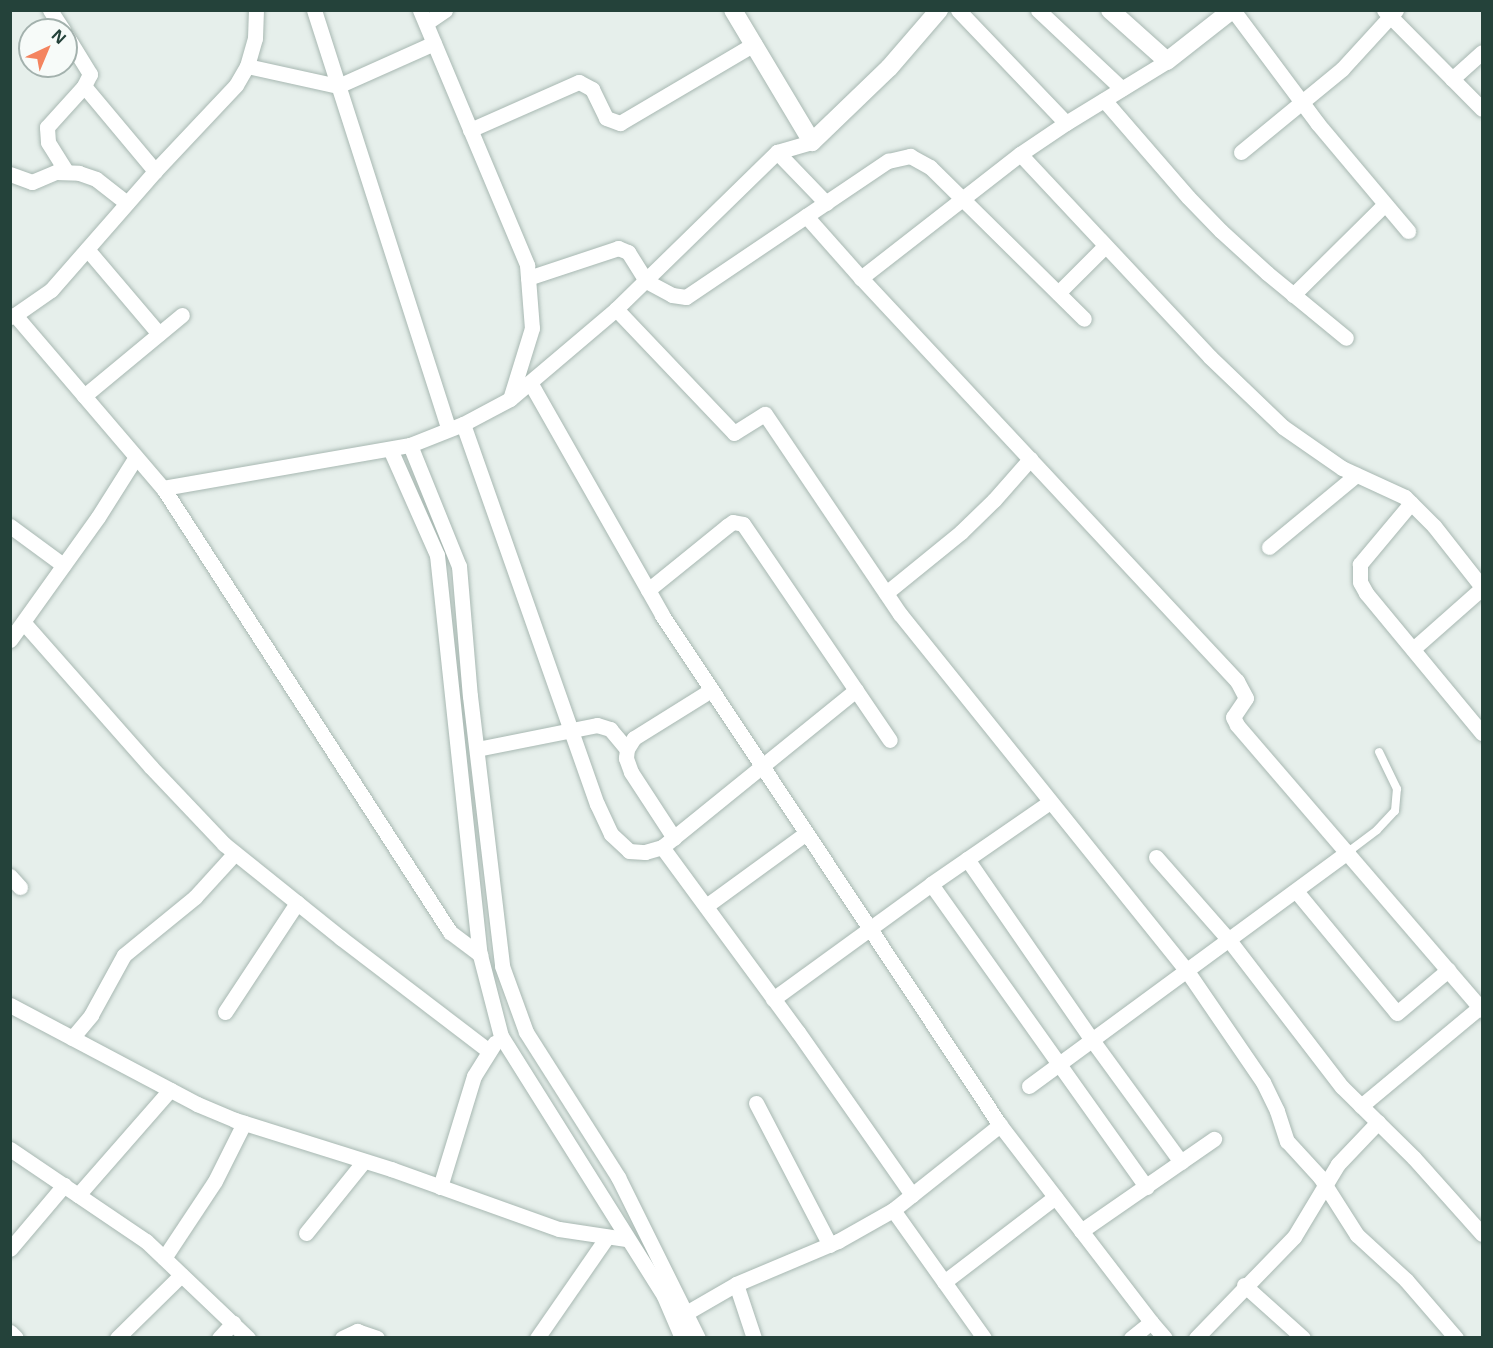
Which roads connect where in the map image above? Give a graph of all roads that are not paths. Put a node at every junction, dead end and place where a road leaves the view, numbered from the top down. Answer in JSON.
{"nodes":[{"id":1,"x":256,"y":10,"type":"edge"},
{"id":2,"x":314,"y":10,"type":"edge"},
{"id":3,"x":445,"y":10,"type":"edge"},
{"id":4,"x":733,"y":10,"type":"edge"},
{"id":5,"x":939,"y":10,"type":"edge"},
{"id":6,"x":958,"y":10,"type":"edge"},
{"id":7,"x":1038,"y":10,"type":"edge"},
{"id":8,"x":1232,"y":10,"type":"edge"},
{"id":9,"x":1390,"y":13,"type":"edge"},
{"id":10,"x":1121,"y":14,"type":"edge"},
{"id":11,"x":423,"y":17,"type":"edge"},
{"id":12,"x":434,"y":43,"type":"junction"},
{"id":13,"x":754,"y":44,"type":"junction"},
{"id":14,"x":1482,"y":52,"type":"edge"},
{"id":15,"x":78,"y":54,"type":"edge"},
{"id":16,"x":1167,"y":62,"type":"junction"},
{"id":17,"x":247,"y":66,"type":"junction"},
{"id":18,"x":1452,"y":79,"type":"junction"},
{"id":19,"x":84,"y":86,"type":"junction"},
{"id":20,"x":338,"y":87,"type":"junction"},
{"id":21,"x":1122,"y":89,"type":"junction"},
{"id":22,"x":1104,"y":100,"type":"junction"},
{"id":23,"x":1302,"y":103,"type":"junction"},
{"id":24,"x":1482,"y":109,"type":"edge"},
{"id":25,"x":1066,"y":123,"type":"junction"},
{"id":26,"x":470,"y":130,"type":"junction"},
{"id":27,"x":812,"y":142,"type":"junction"},
{"id":28,"x":777,"y":152,"type":"junction"},
{"id":29,"x":1240,"y":152,"type":"dead end"},
{"id":30,"x":1020,"y":154,"type":"junction"},
{"id":31,"x":66,"y":171,"type":"junction"},
{"id":32,"x":155,"y":171,"type":"junction"},
{"id":33,"x":10,"y":174,"type":"edge"},
{"id":34,"x":963,"y":199,"type":"junction"},
{"id":35,"x":127,"y":203,"type":"junction"},
{"id":36,"x":826,"y":203,"type":"junction"},
{"id":37,"x":1385,"y":204,"type":"junction"},
{"id":38,"x":806,"y":216,"type":"junction"},
{"id":39,"x":1408,"y":231,"type":"dead end"},
{"id":40,"x":1105,"y":246,"type":"junction"},
{"id":41,"x":87,"y":249,"type":"junction"},
{"id":42,"x":528,"y":278,"type":"junction"},
{"id":43,"x":861,"y":278,"type":"junction"},
{"id":44,"x":646,"y":281,"type":"junction"},
{"id":45,"x":1058,"y":293,"type":"junction"},
{"id":46,"x":1293,"y":294,"type":"junction"},
{"id":47,"x":616,"y":309,"type":"junction"},
{"id":48,"x":182,"y":315,"type":"dead end"},
{"id":49,"x":13,"y":316,"type":"edge"},
{"id":50,"x":1084,"y":319,"type":"dead end"},
{"id":51,"x":159,"y":334,"type":"junction"},
{"id":52,"x":1346,"y":338,"type":"dead end"},
{"id":53,"x":531,"y":384,"type":"junction"},
{"id":54,"x":84,"y":396,"type":"junction"},
{"id":55,"x":510,"y":399,"type":"junction"},
{"id":56,"x":463,"y":424,"type":"junction"},
{"id":57,"x":448,"y":428,"type":"junction"},
{"id":58,"x":410,"y":445,"type":"junction"},
{"id":59,"x":390,"y":449,"type":"junction"},
{"id":60,"x":136,"y":457,"type":"junction"},
{"id":61,"x":1030,"y":459,"type":"junction"},
{"id":62,"x":1356,"y":475,"type":"junction"},
{"id":63,"x":163,"y":488,"type":"junction"},
{"id":64,"x":1411,"y":503,"type":"junction"},
{"id":65,"x":10,"y":526,"type":"edge"},
{"id":66,"x":1269,"y":547,"type":"dead end"},
{"id":67,"x":63,"y":565,"type":"junction"},
{"id":68,"x":1482,"y":587,"type":"edge"},
{"id":69,"x":648,"y":590,"type":"junction"},
{"id":70,"x":886,"y":593,"type":"junction"},
{"id":71,"x":24,"y":623,"type":"junction"},
{"id":72,"x":10,"y":640,"type":"edge"},
{"id":73,"x":1413,"y":649,"type":"junction"},
{"id":74,"x":711,"y":690,"type":"junction"},
{"id":75,"x":856,"y":690,"type":"junction"},
{"id":76,"x":570,"y":730,"type":"junction"},
{"id":77,"x":1482,"y":733,"type":"edge"},
{"id":78,"x":890,"y":740,"type":"dead end"},
{"id":79,"x":477,"y":749,"type":"junction"},
{"id":80,"x":627,"y":749,"type":"junction"},
{"id":81,"x":1379,"y":752,"type":"dead end"},
{"id":82,"x":763,"y":768,"type":"junction"},
{"id":83,"x":1050,"y":802,"type":"junction"},
{"id":84,"x":806,"y":833,"type":"junction"},
{"id":85,"x":668,"y":843,"type":"junction"},
{"id":86,"x":1348,"y":852,"type":"junction"},
{"id":87,"x":235,"y":853,"type":"junction"},
{"id":88,"x":1156,"y":857,"type":"dead end"},
{"id":89,"x":967,"y":859,"type":"junction"},
{"id":90,"x":931,"y":884,"type":"junction"},
{"id":91,"x":1296,"y":891,"type":"junction"},
{"id":92,"x":297,"y":903,"type":"junction"},
{"id":93,"x":706,"y":906,"type":"junction"},
{"id":94,"x":870,"y":930,"type":"junction"},
{"id":95,"x":1229,"y":940,"type":"junction"},
{"id":96,"x":480,"y":955,"type":"junction"},
{"id":97,"x":1448,"y":970,"type":"junction"},
{"id":98,"x":1186,"y":971,"type":"junction"},
{"id":99,"x":773,"y":999,"type":"junction"},
{"id":100,"x":10,"y":1005,"type":"edge"},
{"id":101,"x":1481,"y":1009,"type":"edge"},
{"id":102,"x":225,"y":1012,"type":"dead end"},
{"id":103,"x":501,"y":1036,"type":"junction"},
{"id":104,"x":72,"y":1038,"type":"junction"},
{"id":105,"x":1092,"y":1040,"type":"junction"},
{"id":106,"x":489,"y":1051,"type":"junction"},
{"id":107,"x":1059,"y":1064,"type":"junction"},
{"id":108,"x":1029,"y":1086,"type":"dead end"},
{"id":109,"x":170,"y":1090,"type":"junction"},
{"id":110,"x":756,"y":1103,"type":"dead end"},
{"id":111,"x":1361,"y":1106,"type":"junction"},
{"id":112,"x":1378,"y":1122,"type":"junction"},
{"id":113,"x":244,"y":1123,"type":"junction"},
{"id":114,"x":999,"y":1125,"type":"junction"},
{"id":115,"x":1214,"y":1139,"type":"dead end"},
{"id":116,"x":10,"y":1149,"type":"edge"},
{"id":117,"x":364,"y":1161,"type":"junction"},
{"id":118,"x":1181,"y":1162,"type":"junction"},
{"id":119,"x":64,"y":1185,"type":"junction"},
{"id":120,"x":1325,"y":1185,"type":"junction"},
{"id":121,"x":1146,"y":1186,"type":"junction"},
{"id":122,"x":440,"y":1187,"type":"junction"},
{"id":123,"x":78,"y":1195,"type":"junction"},
{"id":124,"x":912,"y":1195,"type":"junction"},
{"id":125,"x":1055,"y":1197,"type":"junction"},
{"id":126,"x":893,"y":1210,"type":"junction"},
{"id":127,"x":1081,"y":1231,"type":"junction"},
{"id":128,"x":306,"y":1233,"type":"dead end"},
{"id":129,"x":1482,"y":1234,"type":"edge"},
{"id":130,"x":608,"y":1237,"type":"junction"},
{"id":131,"x":626,"y":1239,"type":"junction"},
{"id":132,"x":830,"y":1245,"type":"junction"},
{"id":133,"x":10,"y":1249,"type":"edge"},
{"id":134,"x":164,"y":1258,"type":"junction"},
{"id":135,"x":181,"y":1275,"type":"junction"},
{"id":136,"x":944,"y":1282,"type":"junction"},
{"id":137,"x":736,"y":1284,"type":"junction"},
{"id":138,"x":1244,"y":1286,"type":"junction"},
{"id":139,"x":686,"y":1313,"type":"junction"},
{"id":140,"x":1151,"y":1322,"type":"junction"},
{"id":141,"x":233,"y":1323,"type":"junction"},
{"id":142,"x":10,"y":1332,"type":"edge"},
{"id":143,"x":16,"y":1338,"type":"edge"},
{"id":144,"x":117,"y":1338,"type":"edge"},
{"id":145,"x":219,"y":1338,"type":"edge"},
{"id":146,"x":248,"y":1338,"type":"edge"},
{"id":147,"x":342,"y":1338,"type":"edge"},
{"id":148,"x":378,"y":1338,"type":"edge"},
{"id":149,"x":537,"y":1338,"type":"edge"},
{"id":150,"x":682,"y":1338,"type":"edge"},
{"id":151,"x":698,"y":1338,"type":"edge"},
{"id":152,"x":754,"y":1338,"type":"edge"},
{"id":153,"x":984,"y":1338,"type":"edge"},
{"id":154,"x":1131,"y":1338,"type":"edge"},
{"id":155,"x":1165,"y":1338,"type":"edge"},
{"id":156,"x":1196,"y":1338,"type":"edge"},
{"id":157,"x":1303,"y":1338,"type":"edge"},
{"id":158,"x":1456,"y":1338,"type":"edge"}],
"edges":[{"from":1,"to":17,"type":"street"},
{"from":2,"to":20,"type":"street"},
{"from":3,"to":11,"type":"street"},
{"from":4,"to":13,"type":"main road"},
{"from":5,"to":27,"type":"main road"},
{"from":6,"to":25,"type":"street"},
{"from":7,"to":21,"type":"street"},
{"from":8,"to":16,"type":"main road"},
{"from":8,"to":23,"type":"street"},
{"from":9,"to":18,"type":"street"},
{"from":9,"to":23,"type":"street"},
{"from":10,"to":16,"type":"main road"},
{"from":11,"to":12,"type":"street"},
{"from":12,"to":20,"type":"street"},
{"from":12,"to":26,"type":"street"},
{"from":13,"to":26,"type":"street"},
{"from":13,"to":27,"type":"main road"},
{"from":14,"to":18,"type":"street"},
{"from":15,"to":19,"type":"street"},
{"from":16,"to":21,"type":"street"},
{"from":17,"to":20,"type":"street"},
{"from":17,"to":32,"type":"street"},
{"from":18,"to":24,"type":"street"},
{"from":19,"to":31,"type":"street"},
{"from":19,"to":32,"type":"street"},
{"from":20,"to":57,"type":"street"},
{"from":21,"to":22,"type":"street"},
{"from":22,"to":25,"type":"street"},
{"from":22,"to":46,"type":"street"},
{"from":23,"to":29,"type":"street"},
{"from":23,"to":37,"type":"street"},
{"from":25,"to":30,"type":"street"},
{"from":26,"to":42,"type":"street"},
{"from":27,"to":28,"type":"street"},
{"from":28,"to":36,"type":"street"},
{"from":28,"to":44,"type":"street"},
{"from":30,"to":34,"type":"street"},
{"from":30,"to":40,"type":"street"},
{"from":31,"to":33,"type":"street"},
{"from":31,"to":35,"type":"street"},
{"from":32,"to":35,"type":"street"},
{"from":34,"to":36,"type":"street"},
{"from":34,"to":43,"type":"street"},
{"from":34,"to":45,"type":"street"},
{"from":35,"to":41,"type":"street"},
{"from":36,"to":38,"type":"street"},
{"from":37,"to":39,"type":"street"},
{"from":37,"to":46,"type":"street"},
{"from":38,"to":43,"type":"street"},
{"from":38,"to":44,"type":"street"},
{"from":40,"to":45,"type":"street"},
{"from":40,"to":62,"type":"street"},
{"from":41,"to":49,"type":"street"},
{"from":41,"to":51,"type":"street"},
{"from":42,"to":44,"type":"street"},
{"from":42,"to":55,"type":"street"},
{"from":43,"to":61,"type":"street"},
{"from":44,"to":47,"type":"street"},
{"from":45,"to":50,"type":"street"},
{"from":46,"to":52,"type":"street"},
{"from":47,"to":53,"type":"street"},
{"from":47,"to":70,"type":"street"},
{"from":48,"to":51,"type":"street"},
{"from":49,"to":54,"type":"street"},
{"from":51,"to":54,"type":"street"},
{"from":53,"to":55,"type":"street"},
{"from":53,"to":69,"type":"street"},
{"from":54,"to":60,"type":"street"},
{"from":55,"to":56,"type":"street"},
{"from":56,"to":57,"type":"street"},
{"from":56,"to":76,"type":"street"},
{"from":57,"to":58,"type":"street"},
{"from":58,"to":59,"type":"street"},
{"from":58,"to":79,"type":"street"},
{"from":59,"to":63,"type":"street"},
{"from":59,"to":96,"type":"street"},
{"from":60,"to":63,"type":"street"},
{"from":60,"to":67,"type":"street"},
{"from":61,"to":70,"type":"street"},
{"from":61,"to":86,"type":"street"},
{"from":62,"to":64,"type":"street"},
{"from":62,"to":66,"type":"street"},
{"from":63,"to":96,"type":"street"},
{"from":64,"to":68,"type":"street"},
{"from":64,"to":73,"type":"street"},
{"from":65,"to":67,"type":"street"},
{"from":67,"to":71,"type":"street"},
{"from":68,"to":73,"type":"street"},
{"from":69,"to":74,"type":"street"},
{"from":69,"to":75,"type":"street"},
{"from":70,"to":83,"type":"street"},
{"from":71,"to":72,"type":"street"},
{"from":71,"to":87,"type":"street"},
{"from":73,"to":77,"type":"street"},
{"from":74,"to":80,"type":"street"},
{"from":74,"to":82,"type":"street"},
{"from":75,"to":78,"type":"street"},
{"from":75,"to":82,"type":"street"},
{"from":76,"to":79,"type":"street"},
{"from":76,"to":80,"type":"street"},
{"from":76,"to":85,"type":"street"},
{"from":79,"to":139,"type":"street"},
{"from":80,"to":85,"type":"street"},
{"from":81,"to":86,"type":"lane"},
{"from":82,"to":84,"type":"street"},
{"from":82,"to":85,"type":"street"},
{"from":83,"to":89,"type":"street"},
{"from":83,"to":98,"type":"street"},
{"from":84,"to":93,"type":"street"},
{"from":84,"to":94,"type":"street"},
{"from":85,"to":93,"type":"street"},
{"from":86,"to":91,"type":"street"},
{"from":86,"to":97,"type":"street"},
{"from":87,"to":92,"type":"street"},
{"from":87,"to":104,"type":"street"},
{"from":88,"to":95,"type":"street"},
{"from":89,"to":90,"type":"street"},
{"from":89,"to":105,"type":"street"},
{"from":90,"to":94,"type":"street"},
{"from":90,"to":107,"type":"street"},
{"from":91,"to":95,"type":"street"},
{"from":91,"to":97,"type":"street"},
{"from":92,"to":102,"type":"street"},
{"from":92,"to":106,"type":"street"},
{"from":93,"to":99,"type":"street"},
{"from":94,"to":99,"type":"street"},
{"from":94,"to":114,"type":"street"},
{"from":95,"to":98,"type":"street"},
{"from":95,"to":111,"type":"street"},
{"from":96,"to":103,"type":"street"},
{"from":97,"to":101,"type":"street"},
{"from":98,"to":105,"type":"street"},
{"from":98,"to":120,"type":"street"},
{"from":99,"to":124,"type":"street"},
{"from":100,"to":104,"type":"street"},
{"from":101,"to":111,"type":"street"},
{"from":103,"to":106,"type":"street"},
{"from":103,"to":131,"type":"street"},
{"from":104,"to":109,"type":"street"},
{"from":105,"to":107,"type":"street"},
{"from":105,"to":118,"type":"street"},
{"from":106,"to":122,"type":"street"},
{"from":107,"to":108,"type":"street"},
{"from":107,"to":121,"type":"street"},
{"from":109,"to":113,"type":"street"},
{"from":109,"to":123,"type":"street"},
{"from":110,"to":132,"type":"street"},
{"from":111,"to":112,"type":"street"},
{"from":112,"to":120,"type":"street"},
{"from":112,"to":129,"type":"street"},
{"from":113,"to":117,"type":"street"},
{"from":113,"to":134,"type":"street"},
{"from":114,"to":124,"type":"street"},
{"from":114,"to":125,"type":"street"},
{"from":115,"to":118,"type":"street"},
{"from":116,"to":119,"type":"street"},
{"from":117,"to":122,"type":"street"},
{"from":117,"to":128,"type":"street"},
{"from":118,"to":121,"type":"street"},
{"from":119,"to":123,"type":"street"},
{"from":119,"to":133,"type":"street"},
{"from":120,"to":138,"type":"street"},
{"from":120,"to":158,"type":"street"},
{"from":121,"to":127,"type":"street"},
{"from":122,"to":130,"type":"street"},
{"from":123,"to":134,"type":"street"},
{"from":124,"to":126,"type":"street"},
{"from":125,"to":127,"type":"street"},
{"from":125,"to":136,"type":"street"},
{"from":126,"to":132,"type":"street"},
{"from":126,"to":136,"type":"street"},
{"from":127,"to":140,"type":"street"},
{"from":130,"to":131,"type":"street"},
{"from":130,"to":149,"type":"street"},
{"from":131,"to":150,"type":"street"},
{"from":132,"to":137,"type":"street"},
{"from":134,"to":135,"type":"street"},
{"from":135,"to":141,"type":"street"},
{"from":135,"to":144,"type":"street"},
{"from":136,"to":153,"type":"street"},
{"from":137,"to":139,"type":"street"},
{"from":137,"to":152,"type":"street"},
{"from":138,"to":156,"type":"street"},
{"from":138,"to":157,"type":"street"},
{"from":139,"to":151,"type":"street"},
{"from":140,"to":154,"type":"street"},
{"from":140,"to":155,"type":"street"},
{"from":141,"to":145,"type":"street"},
{"from":141,"to":146,"type":"street"},
{"from":142,"to":143,"type":"street"},
{"from":147,"to":148,"type":"street"}]}
